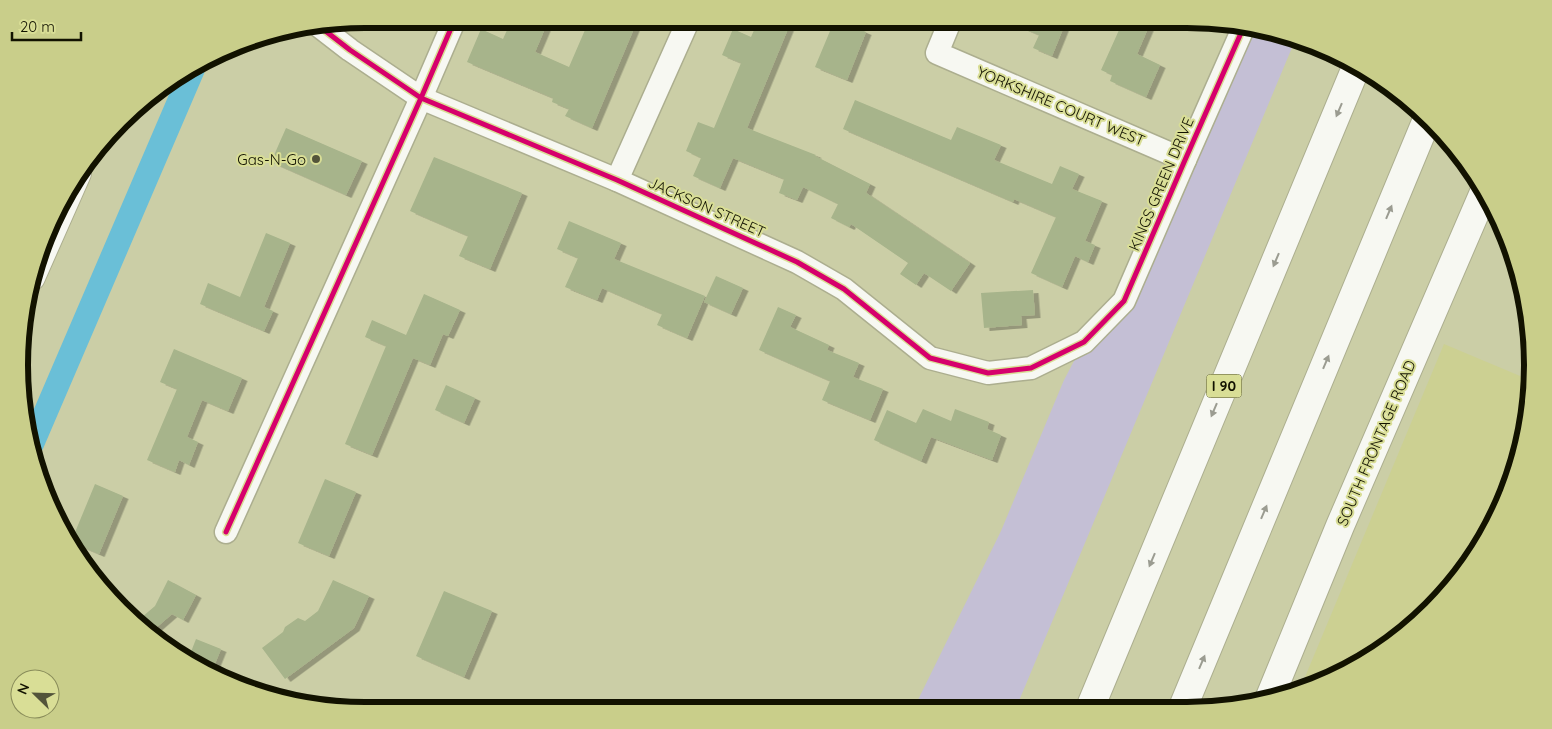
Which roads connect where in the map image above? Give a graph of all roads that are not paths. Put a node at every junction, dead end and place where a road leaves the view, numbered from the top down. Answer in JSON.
{"nodes":[{"id":1,"x":451,"y":28,"type":"edge"},
{"id":2,"x":685,"y":28,"type":"edge"},
{"id":3,"x":947,"y":28,"type":"edge"},
{"id":4,"x":324,"y":30,"type":"edge"},
{"id":5,"x":1241,"y":32,"type":"edge"},
{"id":6,"x":1354,"y":72,"type":"edge"},
{"id":7,"x":421,"y":98,"type":"junction"},
{"id":8,"x":1425,"y":125,"type":"edge"},
{"id":9,"x":1184,"y":160,"type":"junction"},
{"id":10,"x":617,"y":180,"type":"junction"},
{"id":11,"x":1480,"y":198,"type":"edge"},
{"id":12,"x":1084,"y":342,"type":"joint"},
{"id":13,"x":226,"y":532,"type":"dead end"},
{"id":14,"x":1273,"y":691,"type":"edge"},
{"id":15,"x":1092,"y":702,"type":"edge"},
{"id":16,"x":1185,"y":702,"type":"edge"}],
"edges":[{"from":1,"to":7,"type":"street"},
{"from":2,"to":10,"type":"street"},
{"from":3,"to":9,"type":"street","name":"YORKSHIRE COURT WEST"},
{"from":4,"to":7,"type":"street","name":"JACKSON STREET"},
{"from":5,"to":9,"type":"street","name":"KINGS GREEN DRIVE"},
{"from":6,"to":15,"type":"main road","number":"I 90","one_way":true},
{"from":7,"to":10,"type":"street","name":"JACKSON STREET"},
{"from":7,"to":13,"type":"street"},
{"from":16,"to":8,"type":"main road","one_way":true},
{"from":9,"to":12,"type":"street","name":"KINGS GREEN DRIVE"},
{"from":10,"to":12,"type":"street","name":"JACKSON STREET"},
{"from":11,"to":14,"type":"main road","name":"SOUTH FRONTAGE ROAD"}]}
